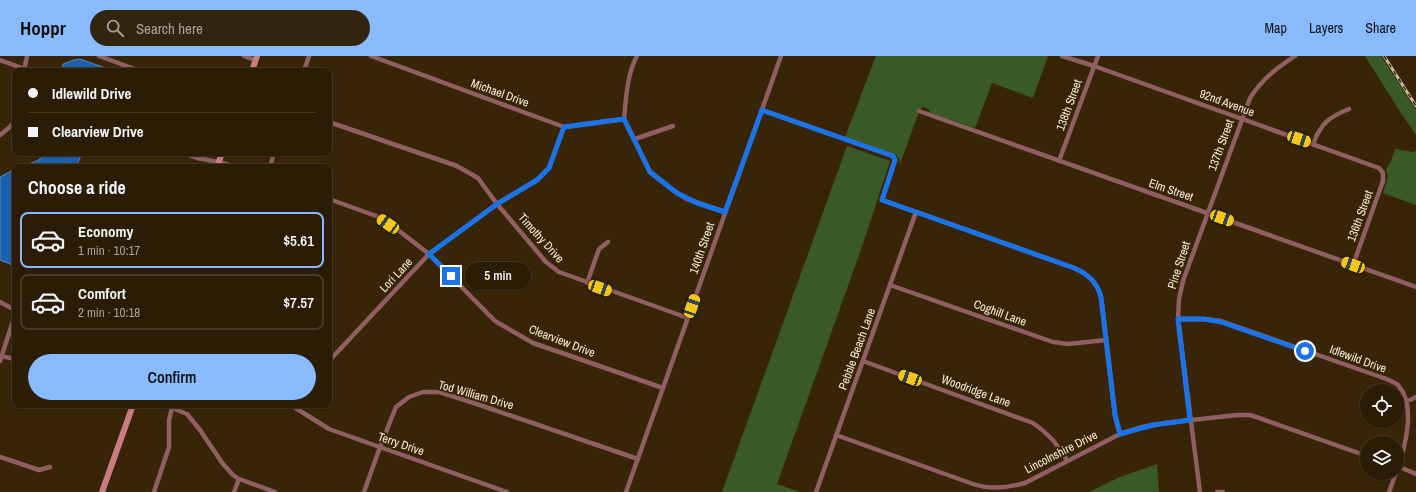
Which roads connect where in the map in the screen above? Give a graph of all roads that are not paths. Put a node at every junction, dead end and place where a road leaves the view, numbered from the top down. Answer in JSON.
{"nodes":[{"id":1,"x":27,"y":56,"type":"edge"},
{"id":2,"x":99,"y":56,"type":"edge"},
{"id":3,"x":244,"y":56,"type":"edge"},
{"id":4,"x":309,"y":56,"type":"edge"},
{"id":5,"x":371,"y":56,"type":"edge"},
{"id":6,"x":637,"y":56,"type":"edge"},
{"id":7,"x":781,"y":56,"type":"edge"},
{"id":8,"x":1062,"y":56,"type":"edge"},
{"id":9,"x":1098,"y":56,"type":"edge"},
{"id":10,"x":1295,"y":56,"type":"edge"},
{"id":11,"x":256,"y":58,"type":"edge"},
{"id":12,"x":0,"y":60,"type":"edge"},
{"id":13,"x":1094,"y":66,"type":"junction"},
{"id":14,"x":19,"y":68,"type":"edge"},
{"id":15,"x":24,"y":68,"type":"edge"},
{"id":16,"x":132,"y":68,"type":"edge"},
{"id":17,"x":253,"y":68,"type":"edge"},
{"id":18,"x":305,"y":68,"type":"edge"},
{"id":19,"x":1349,"y":109,"type":"dead end"},
{"id":20,"x":762,"y":110,"type":"junction"},
{"id":21,"x":919,"y":111,"type":"dead end"},
{"id":22,"x":624,"y":119,"type":"junction"},
{"id":23,"x":1241,"y":119,"type":"junction"},
{"id":24,"x":332,"y":123,"type":"edge"},
{"id":25,"x":12,"y":124,"type":"edge"},
{"id":26,"x":673,"y":126,"type":"dead end"},
{"id":27,"x":564,"y":127,"type":"junction"},
{"id":28,"x":0,"y":134,"type":"edge"},
{"id":29,"x":635,"y":139,"type":"junction"},
{"id":30,"x":1313,"y":144,"type":"junction"},
{"id":31,"x":191,"y":156,"type":"edge"},
{"id":32,"x":1059,"y":161,"type":"junction"},
{"id":33,"x":218,"y":164,"type":"edge"},
{"id":34,"x":1383,"y":173,"type":"joint"},
{"id":35,"x":332,"y":200,"type":"edge"},
{"id":36,"x":497,"y":204,"type":"junction"},
{"id":37,"x":725,"y":212,"type":"junction"},
{"id":38,"x":916,"y":212,"type":"junction"},
{"id":39,"x":1207,"y":213,"type":"junction"},
{"id":40,"x":608,"y":242,"type":"dead end"},
{"id":41,"x":429,"y":254,"type":"junction"},
{"id":42,"x":1353,"y":265,"type":"junction"},
{"id":43,"x":586,"y":283,"type":"junction"},
{"id":44,"x":890,"y":285,"type":"junction"},
{"id":45,"x":1416,"y":287,"type":"edge"},
{"id":46,"x":0,"y":302,"type":"edge"},
{"id":47,"x":12,"y":308,"type":"edge"},
{"id":48,"x":688,"y":318,"type":"junction"},
{"id":49,"x":1178,"y":319,"type":"junction"},
{"id":50,"x":12,"y":324,"type":"edge"},
{"id":51,"x":1106,"y":340,"type":"junction"},
{"id":52,"x":1,"y":358,"type":"edge"},
{"id":53,"x":332,"y":358,"type":"edge"},
{"id":54,"x":12,"y":359,"type":"edge"},
{"id":55,"x":863,"y":361,"type":"junction"},
{"id":56,"x":663,"y":388,"type":"junction"},
{"id":57,"x":1416,"y":397,"type":"edge"},
{"id":58,"x":1410,"y":399,"type":"junction"},
{"id":59,"x":132,"y":408,"type":"edge"},
{"id":60,"x":172,"y":408,"type":"edge"},
{"id":61,"x":174,"y":408,"type":"edge"},
{"id":62,"x":296,"y":408,"type":"edge"},
{"id":63,"x":1190,"y":420,"type":"junction"},
{"id":64,"x":1120,"y":434,"type":"junction"},
{"id":65,"x":836,"y":436,"type":"junction"},
{"id":66,"x":380,"y":447,"type":"junction"},
{"id":67,"x":1404,"y":450,"type":"edge"},
{"id":68,"x":1360,"y":454,"type":"edge"},
{"id":69,"x":0,"y":457,"type":"edge"},
{"id":70,"x":638,"y":459,"type":"junction"},
{"id":71,"x":1067,"y":460,"type":"junction"},
{"id":72,"x":50,"y":467,"type":"dead end"},
{"id":73,"x":1404,"y":471,"type":"edge"},
{"id":74,"x":1416,"y":474,"type":"edge"},
{"id":75,"x":239,"y":479,"type":"junction"},
{"id":76,"x":1393,"y":480,"type":"edge"},
{"id":77,"x":102,"y":492,"type":"edge"},
{"id":78,"x":154,"y":492,"type":"edge"},
{"id":79,"x":234,"y":492,"type":"edge"},
{"id":80,"x":276,"y":492,"type":"edge"},
{"id":81,"x":364,"y":492,"type":"edge"},
{"id":82,"x":507,"y":492,"type":"edge"},
{"id":83,"x":626,"y":492,"type":"edge"},
{"id":84,"x":816,"y":492,"type":"edge"},
{"id":85,"x":1200,"y":492,"type":"edge"},
{"id":86,"x":1217,"y":492,"type":"edge"},
{"id":87,"x":1223,"y":492,"type":"edge"},
{"id":88,"x":1389,"y":492,"type":"edge"}],
"edges":[{"from":1,"to":15,"type":"street"},
{"from":2,"to":16,"type":"street"},
{"from":3,"to":11,"type":"street"},
{"from":4,"to":18,"type":"street"},
{"from":5,"to":27,"type":"street","name":"Michael Drive"},
{"from":6,"to":22,"type":"street"},
{"from":7,"to":20,"type":"street","name":"140th Street"},
{"from":8,"to":13,"type":"street","name":"92nd Avenue"},
{"from":9,"to":13,"type":"street","name":"138th Street"},
{"from":10,"to":23,"type":"street","name":"137th Street"},
{"from":11,"to":17,"type":"main road"},
{"from":12,"to":14,"type":"street"},
{"from":13,"to":23,"type":"street","name":"92nd Avenue"},
{"from":13,"to":32,"type":"street","name":"138th Street"},
{"from":19,"to":30,"type":"street"},
{"from":20,"to":37,"type":"street","name":"140th Street"},
{"from":20,"to":38,"type":"street"},
{"from":21,"to":32,"type":"street","name":"Elm Street"},
{"from":22,"to":27,"type":"street","name":"Michael Drive"},
{"from":22,"to":29,"type":"street"},
{"from":23,"to":30,"type":"street","name":"92nd Avenue"},
{"from":23,"to":39,"type":"street","name":"137th Street"},
{"from":24,"to":36,"type":"street","name":"Timothy Drive"},
{"from":25,"to":28,"type":"street"},
{"from":26,"to":29,"type":"street"},
{"from":27,"to":36,"type":"street","name":"Lori Lane"},
{"from":29,"to":37,"type":"street"},
{"from":30,"to":34,"type":"street","name":"92nd Avenue"},
{"from":31,"to":33,"type":"street"},
{"from":32,"to":39,"type":"street","name":"Elm Street"},
{"from":34,"to":42,"type":"street","name":"136th Street"},
{"from":35,"to":41,"type":"street","name":"Clearview Drive"},
{"from":36,"to":41,"type":"street","name":"Lori Lane"},
{"from":36,"to":43,"type":"street","name":"Timothy Drive"},
{"from":37,"to":48,"type":"street","name":"140th Street"},
{"from":38,"to":44,"type":"street","name":"Pebble Beach Lane"},
{"from":38,"to":51,"type":"street"},
{"from":39,"to":42,"type":"street","name":"Elm Street"},
{"from":39,"to":49,"type":"street","name":"Pine Street"},
{"from":40,"to":43,"type":"street"},
{"from":41,"to":53,"type":"street","name":"Lori Lane"},
{"from":41,"to":56,"type":"street","name":"Clearview Drive"},
{"from":42,"to":45,"type":"street","name":"Elm Street"},
{"from":43,"to":48,"type":"street","name":"Timothy Drive"},
{"from":44,"to":51,"type":"street","name":"Coghill Lane"},
{"from":44,"to":55,"type":"street","name":"Pebble Beach Lane"},
{"from":46,"to":47,"type":"street"},
{"from":48,"to":56,"type":"street","name":"140th Street"},
{"from":49,"to":58,"type":"street","name":"Idlewild Drive"},
{"from":49,"to":63,"type":"street","name":"Pine Street"},
{"from":50,"to":52,"type":"street"},
{"from":51,"to":64,"type":"street"},
{"from":52,"to":54,"type":"street"},
{"from":55,"to":65,"type":"street","name":"Pebble Beach Lane"},
{"from":55,"to":71,"type":"street","name":"Woodridge Lane"},
{"from":56,"to":70,"type":"street","name":"140th Street"},
{"from":57,"to":58,"type":"street"},
{"from":58,"to":67,"type":"street"},
{"from":59,"to":77,"type":"main road"},
{"from":60,"to":78,"type":"street"},
{"from":61,"to":75,"type":"street"},
{"from":62,"to":66,"type":"street","name":"Terry Drive"},
{"from":63,"to":64,"type":"street","name":"Lincolnshire Drive"},
{"from":63,"to":68,"type":"street","name":"Lincolnshire Drive"},
{"from":63,"to":85,"type":"street","name":"Pine Street"},
{"from":64,"to":71,"type":"street","name":"Lincolnshire Drive"},
{"from":65,"to":71,"type":"street","name":"Lincolnshire Drive"},
{"from":65,"to":84,"type":"street","name":"Pebble Beach Lane"},
{"from":66,"to":70,"type":"street","name":"Tod William Drive"},
{"from":66,"to":81,"type":"street","name":"Tod William Drive"},
{"from":66,"to":82,"type":"street","name":"Terry Drive"},
{"from":69,"to":72,"type":"street"},
{"from":70,"to":83,"type":"street","name":"140th Street"},
{"from":73,"to":74,"type":"street"},
{"from":75,"to":79,"type":"street"},
{"from":75,"to":80,"type":"street"},
{"from":76,"to":88,"type":"street"},
{"from":86,"to":87,"type":"street"}]}
